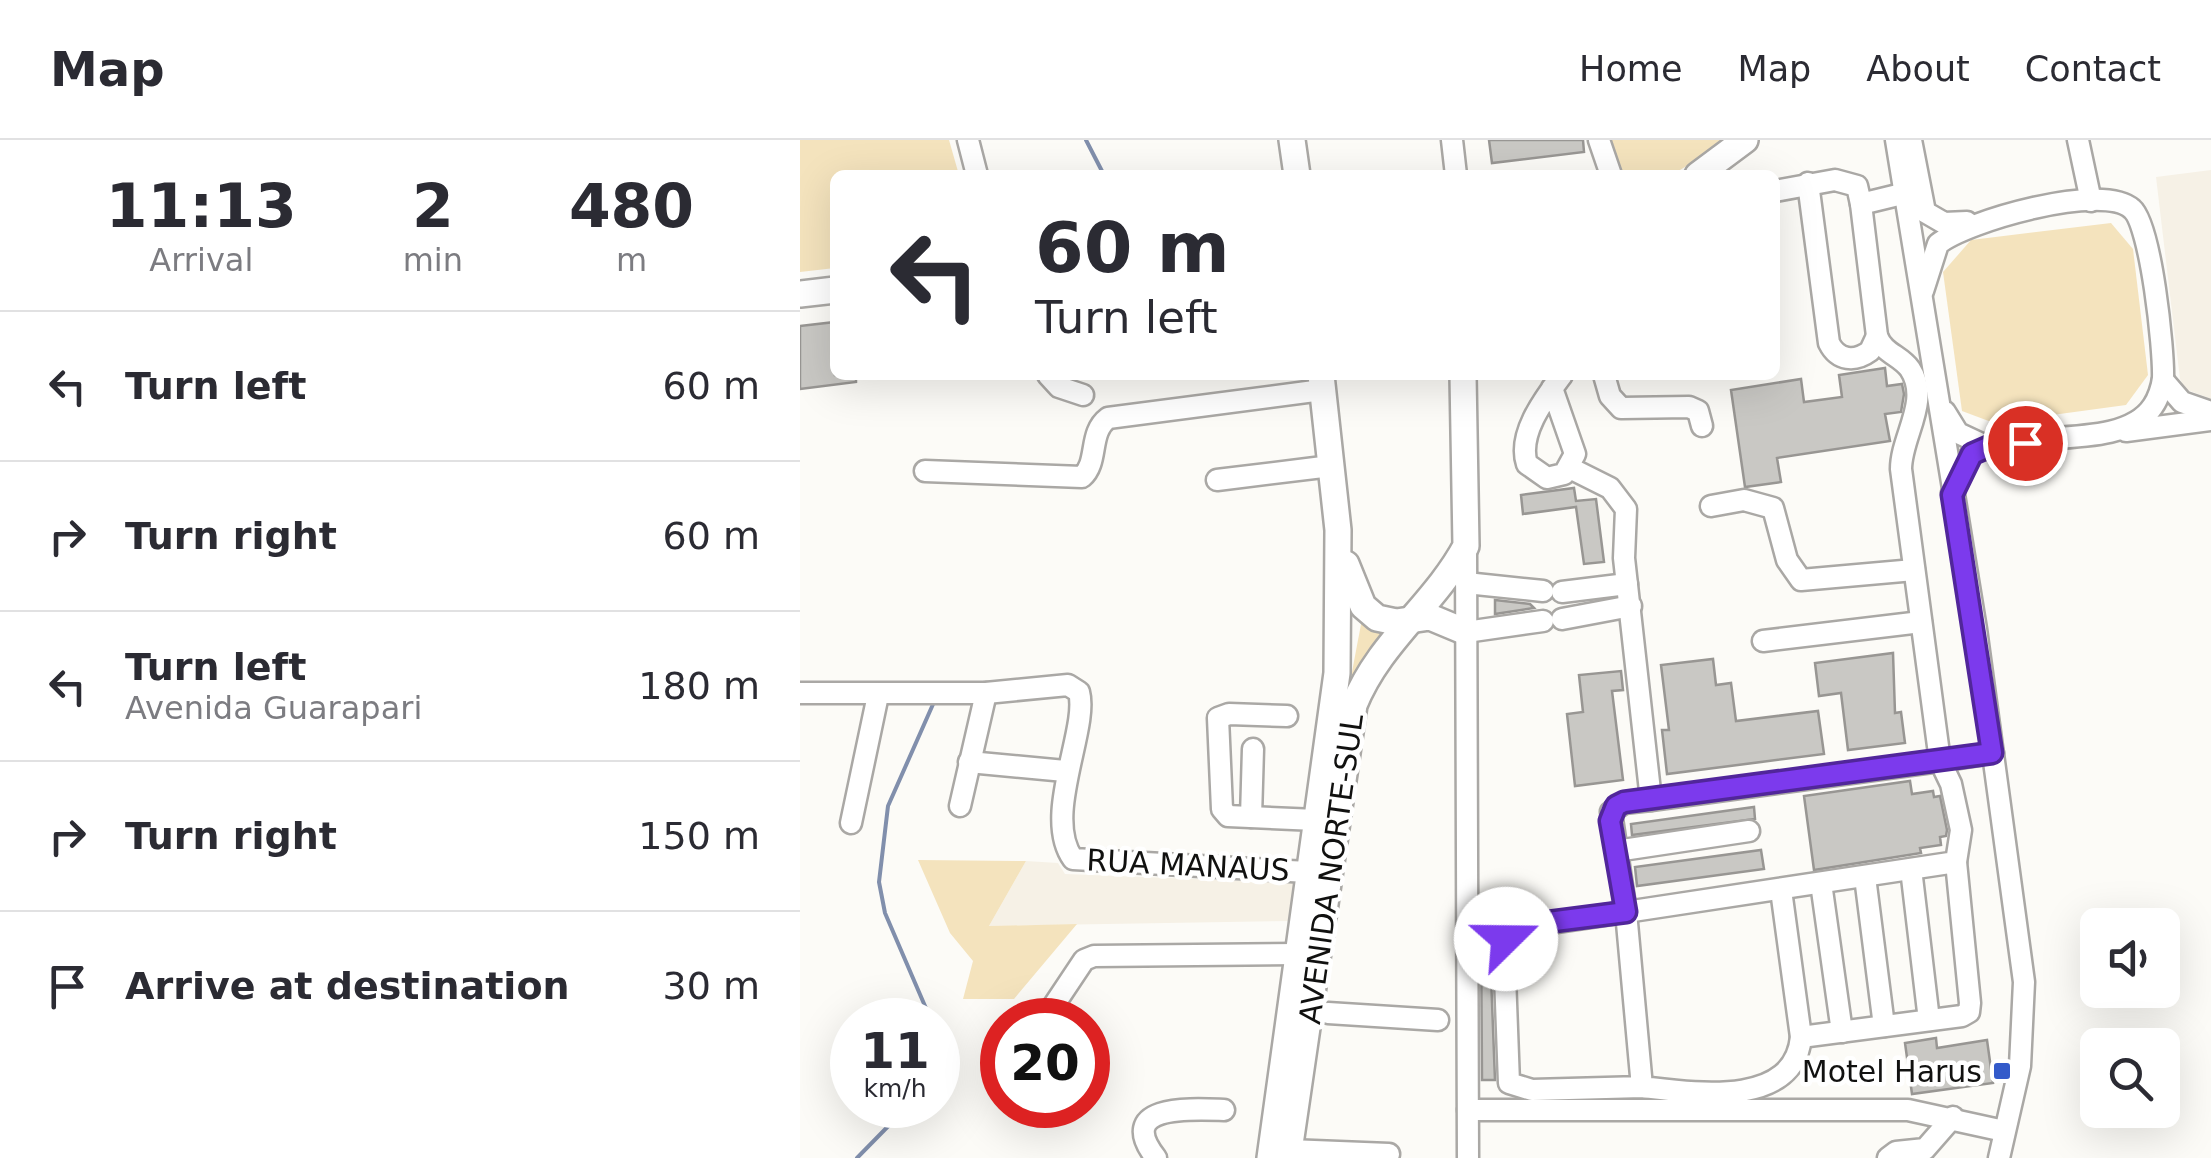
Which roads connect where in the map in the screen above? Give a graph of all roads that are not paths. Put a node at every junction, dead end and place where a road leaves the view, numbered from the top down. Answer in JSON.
{"nodes":[{"id":1,"x":968,"y":140,"type":"edge"},
{"id":2,"x":1452,"y":140,"type":"edge"},
{"id":3,"x":1598,"y":140,"type":"edge"},
{"id":4,"x":1745,"y":140,"type":"edge"},
{"id":5,"x":1896,"y":140,"type":"edge"},
{"id":6,"x":1911,"y":140,"type":"edge"},
{"id":7,"x":2078,"y":140,"type":"edge"},
{"id":8,"x":976,"y":170,"type":"edge"},
{"id":9,"x":1455,"y":170,"type":"edge"},
{"id":10,"x":1608,"y":170,"type":"edge"},
{"id":11,"x":1705,"y":170,"type":"edge"},
{"id":12,"x":1808,"y":183,"type":"junction"},
{"id":13,"x":1780,"y":190,"type":"edge"},
{"id":14,"x":1902,"y":194,"type":"junction"},
{"id":15,"x":2091,"y":201,"type":"junction"},
{"id":16,"x":1861,"y":204,"type":"junction"},
{"id":17,"x":1988,"y":217,"type":"junction"},
{"id":18,"x":830,"y":291,"type":"edge"},
{"id":19,"x":800,"y":294,"type":"edge"},
{"id":20,"x":1921,"y":300,"type":"junction"},
{"id":21,"x":830,"y":305,"type":"edge"},
{"id":22,"x":800,"y":308,"type":"edge"},
{"id":23,"x":1877,"y":336,"type":"junction"},
{"id":24,"x":1053,"y":380,"type":"edge"},
{"id":25,"x":1463,"y":380,"type":"edge"},
{"id":26,"x":1605,"y":380,"type":"edge"},
{"id":27,"x":2163,"y":380,"type":"junction"},
{"id":28,"x":1321,"y":382,"type":"edge"},
{"id":29,"x":1557,"y":382,"type":"edge"},
{"id":30,"x":1083,"y":395,"type":"dead end"},
{"id":31,"x":1939,"y":402,"type":"junction"},
{"id":32,"x":2211,"y":412,"type":"edge"},
{"id":33,"x":2211,"y":420,"type":"edge"},
{"id":34,"x":1702,"y":426,"type":"dead end"},
{"id":35,"x":2099,"y":434,"type":"junction"},
{"id":36,"x":1988,"y":447,"type":"junction"},
{"id":37,"x":1331,"y":466,"type":"junction"},
{"id":38,"x":1570,"y":468,"type":"junction"},
{"id":39,"x":925,"y":471,"type":"dead end"},
{"id":40,"x":1217,"y":480,"type":"dead end"},
{"id":41,"x":1952,"y":495,"type":"junction"},
{"id":42,"x":1711,"y":506,"type":"dead end"},
{"id":43,"x":1338,"y":530,"type":"junction"},
{"id":44,"x":1466,"y":546,"type":"junction"},
{"id":45,"x":1914,"y":570,"type":"junction"},
{"id":46,"x":1466,"y":583,"type":"junction"},
{"id":47,"x":1628,"y":584,"type":"junction"},
{"id":48,"x":1631,"y":606,"type":"junction"},
{"id":49,"x":1406,"y":622,"type":"junction"},
{"id":50,"x":1921,"y":622,"type":"junction"},
{"id":51,"x":1466,"y":632,"type":"junction"},
{"id":52,"x":1763,"y":641,"type":"dead end"},
{"id":53,"x":800,"y":693,"type":"edge"},
{"id":54,"x":986,"y":693,"type":"junction"},
{"id":55,"x":878,"y":696,"type":"junction"},
{"id":56,"x":1287,"y":716,"type":"dead end"},
{"id":57,"x":1253,"y":749,"type":"dead end"},
{"id":58,"x":1992,"y":753,"type":"junction"},
{"id":59,"x":1940,"y":761,"type":"junction"},
{"id":60,"x":969,"y":762,"type":"junction"},
{"id":61,"x":1065,"y":771,"type":"junction"},
{"id":62,"x":1651,"y":800,"type":"junction"},
{"id":63,"x":960,"y":806,"type":"dead end"},
{"id":64,"x":1251,"y":817,"type":"junction"},
{"id":65,"x":1316,"y":820,"type":"junction"},
{"id":66,"x":851,"y":824,"type":"dead end"},
{"id":67,"x":1749,"y":831,"type":"dead end"},
{"id":68,"x":1616,"y":851,"type":"junction"},
{"id":69,"x":1956,"y":862,"type":"junction"},
{"id":70,"x":1910,"y":870,"type":"junction"},
{"id":71,"x":1308,"y":872,"type":"junction"},
{"id":72,"x":1865,"y":876,"type":"junction"},
{"id":73,"x":1821,"y":883,"type":"junction"},
{"id":74,"x":1781,"y":890,"type":"junction"},
{"id":75,"x":1626,"y":912,"type":"junction"},
{"id":76,"x":1308,"y":961,"type":"junction"},
{"id":77,"x":1059,"y":998,"type":"edge"},
{"id":78,"x":1328,"y":1014,"type":"junction"},
{"id":79,"x":1438,"y":1020,"type":"dead end"},
{"id":80,"x":1929,"y":1020,"type":"junction"},
{"id":81,"x":1884,"y":1026,"type":"junction"},
{"id":82,"x":1842,"y":1032,"type":"junction"},
{"id":83,"x":1801,"y":1037,"type":"junction"},
{"id":84,"x":1305,"y":1049,"type":"junction"},
{"id":85,"x":1642,"y":1087,"type":"junction"},
{"id":86,"x":1224,"y":1110,"type":"dead end"},
{"id":87,"x":1468,"y":1110,"type":"junction"},
{"id":88,"x":1953,"y":1117,"type":"junction"},
{"id":89,"x":2004,"y":1131,"type":"junction"},
{"id":90,"x":1389,"y":1154,"type":"dead end"},
{"id":91,"x":1282,"y":1155,"type":"edge"},
{"id":92,"x":1156,"y":1158,"type":"edge"},
{"id":93,"x":1468,"y":1158,"type":"edge"},
{"id":94,"x":1888,"y":1158,"type":"edge"},
{"id":95,"x":1999,"y":1158,"type":"edge"}],
"edges":[{"from":1,"to":8,"type":"street"},
{"from":2,"to":9,"type":"street"},
{"from":3,"to":10,"type":"street"},
{"from":4,"to":11,"type":"main road"},
{"from":5,"to":14,"type":"street"},
{"from":6,"to":17,"type":"street"},
{"from":7,"to":15,"type":"street"},
{"from":12,"to":13,"type":"street"},
{"from":12,"to":16,"type":"street"},
{"from":12,"to":23,"type":"street"},
{"from":14,"to":16,"type":"street"},
{"from":14,"to":20,"type":"street"},
{"from":15,"to":17,"type":"street"},
{"from":15,"to":27,"type":"street"},
{"from":16,"to":23,"type":"street"},
{"from":17,"to":20,"type":"street"},
{"from":18,"to":19,"type":"main road"},
{"from":20,"to":31,"type":"street"},
{"from":21,"to":22,"type":"main road"},
{"from":23,"to":45,"type":"street"},
{"from":24,"to":30,"type":"street"},
{"from":25,"to":44,"type":"main road"},
{"from":26,"to":34,"type":"street"},
{"from":27,"to":32,"type":"street"},
{"from":27,"to":35,"type":"street"},
{"from":28,"to":37,"type":"main road","name":"AVENIDA NORTE-SUL"},
{"from":28,"to":39,"type":"street"},
{"from":29,"to":38,"type":"street"},
{"from":29,"to":38,"type":"street"},
{"from":31,"to":36,"type":"street"},
{"from":31,"to":41,"type":"street"},
{"from":33,"to":35,"type":"street"},
{"from":35,"to":36,"type":"street"},
{"from":36,"to":41,"type":"street"},
{"from":37,"to":40,"type":"street"},
{"from":37,"to":43,"type":"main road","name":"AVENIDA NORTE-SUL"},
{"from":38,"to":47,"type":"street"},
{"from":41,"to":58,"type":"street"},
{"from":42,"to":45,"type":"street"},
{"from":43,"to":49,"type":"main road"},
{"from":43,"to":65,"type":"main road","name":"AVENIDA NORTE-SUL"},
{"from":44,"to":46,"type":"street"},
{"from":44,"to":49,"type":"main road","name":"AVENIDA NORTE-SUL"},
{"from":45,"to":50,"type":"street"},
{"from":46,"to":47,"type":"street"},
{"from":46,"to":51,"type":"street"},
{"from":47,"to":48,"type":"street"},
{"from":48,"to":51,"type":"street"},
{"from":48,"to":62,"type":"street"},
{"from":49,"to":51,"type":"main road"},
{"from":49,"to":76,"type":"main road","name":"AVENIDA NORTE-SUL"},
{"from":50,"to":52,"type":"street"},
{"from":50,"to":59,"type":"street"},
{"from":51,"to":87,"type":"street"},
{"from":53,"to":55,"type":"street"},
{"from":54,"to":55,"type":"street"},
{"from":54,"to":60,"type":"street"},
{"from":54,"to":61,"type":"street","name":"RUA MANAUS"},
{"from":55,"to":66,"type":"street"},
{"from":56,"to":64,"type":"street"},
{"from":57,"to":64,"type":"street"},
{"from":58,"to":59,"type":"street"},
{"from":58,"to":89,"type":"street"},
{"from":59,"to":62,"type":"street"},
{"from":59,"to":69,"type":"street"},
{"from":60,"to":61,"type":"street"},
{"from":60,"to":63,"type":"street"},
{"from":61,"to":71,"type":"street","name":"RUA MANAUS"},
{"from":62,"to":68,"type":"street"},
{"from":64,"to":65,"type":"street"},
{"from":65,"to":71,"type":"main road","name":"AVENIDA NORTE-SUL"},
{"from":67,"to":68,"type":"street"},
{"from":68,"to":75,"type":"street"},
{"from":69,"to":70,"type":"street"},
{"from":69,"to":80,"type":"street"},
{"from":70,"to":72,"type":"street"},
{"from":70,"to":80,"type":"street"},
{"from":71,"to":76,"type":"main road","name":"AVENIDA NORTE-SUL"},
{"from":72,"to":73,"type":"street"},
{"from":72,"to":81,"type":"street"},
{"from":73,"to":74,"type":"street"},
{"from":73,"to":82,"type":"street"},
{"from":74,"to":75,"type":"street"},
{"from":74,"to":83,"type":"street"},
{"from":75,"to":85,"type":"street"},
{"from":75,"to":85,"type":"street"},
{"from":76,"to":77,"type":"street"},
{"from":76,"to":78,"type":"street"},
{"from":76,"to":84,"type":"main road","name":"AVENIDA NORTE-SUL"},
{"from":76,"to":91,"type":"main road","name":"AVENIDA NORTE-SUL"},
{"from":78,"to":79,"type":"street"},
{"from":78,"to":84,"type":"street"},
{"from":80,"to":81,"type":"street"},
{"from":81,"to":82,"type":"street"},
{"from":82,"to":83,"type":"street"},
{"from":83,"to":85,"type":"street"},
{"from":84,"to":91,"type":"main road","name":"AVENIDA NORTE-SUL"},
{"from":86,"to":92,"type":"street"},
{"from":87,"to":88,"type":"street"},
{"from":87,"to":93,"type":"street"},
{"from":88,"to":89,"type":"street"},
{"from":88,"to":94,"type":"street"},
{"from":89,"to":95,"type":"street"},
{"from":90,"to":91,"type":"street"}]}
